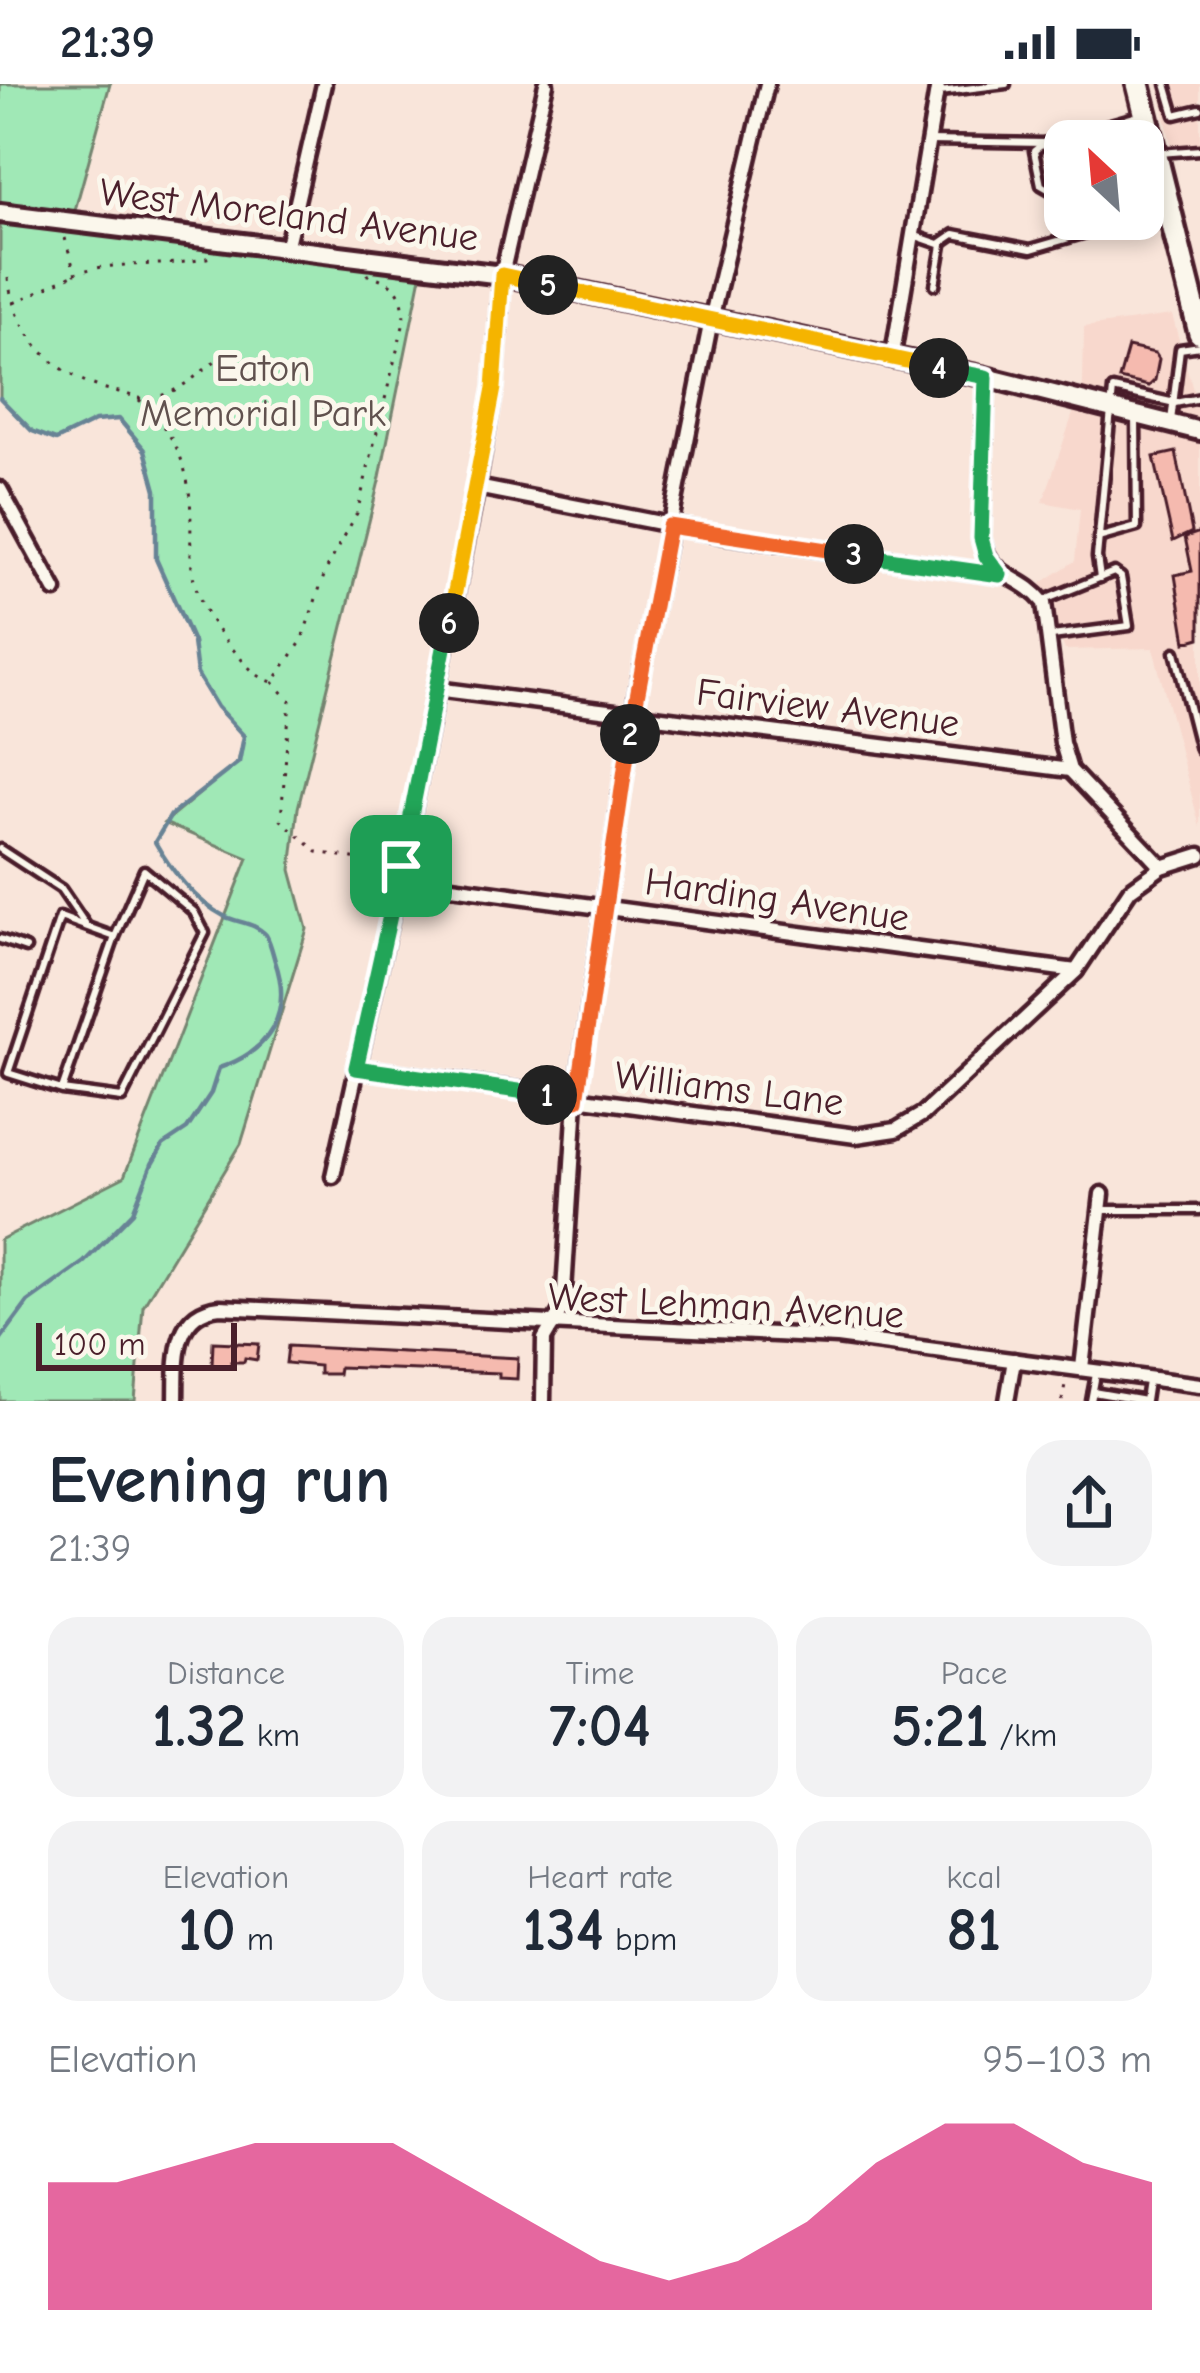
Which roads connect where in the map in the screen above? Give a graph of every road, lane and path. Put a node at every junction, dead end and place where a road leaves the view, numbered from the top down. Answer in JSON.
{"nodes":[{"id":1,"x":324,"y":84,"type":"edge"},
{"id":2,"x":546,"y":84,"type":"edge"},
{"id":3,"x":767,"y":84,"type":"edge"},
{"id":4,"x":1006,"y":84,"type":"edge"},
{"id":5,"x":1166,"y":84,"type":"edge"},
{"id":6,"x":1143,"y":86,"type":"edge"},
{"id":7,"x":937,"y":88,"type":"edge"},
{"id":8,"x":1200,"y":109,"type":"edge"},
{"id":9,"x":1146,"y":114,"type":"junction"},
{"id":10,"x":1125,"y":120,"type":"edge"},
{"id":11,"x":1147,"y":120,"type":"edge"},
{"id":12,"x":928,"y":141,"type":"junction"},
{"id":13,"x":1044,"y":143,"type":"joint"},
{"id":14,"x":1200,"y":150,"type":"edge"},
{"id":15,"x":1164,"y":161,"type":"edge"},
{"id":16,"x":1044,"y":188,"type":"edge"},
{"id":17,"x":1164,"y":194,"type":"edge"},
{"id":18,"x":0,"y":213,"type":"edge"},
{"id":19,"x":58,"y":219,"type":"junction"},
{"id":20,"x":913,"y":235,"type":"junction"},
{"id":21,"x":1062,"y":240,"type":"edge"},
{"id":22,"x":941,"y":243,"type":"junction"},
{"id":23,"x":286,"y":245,"type":"junction"},
{"id":24,"x":232,"y":254,"type":"dead end"},
{"id":25,"x":1193,"y":272,"type":"edge"},
{"id":26,"x":76,"y":273,"type":"junction"},
{"id":27,"x":362,"y":274,"type":"dead end"},
{"id":28,"x":502,"y":275,"type":"junction"},
{"id":29,"x":8,"y":278,"type":"dead end"},
{"id":30,"x":935,"y":285,"type":"dead end"},
{"id":31,"x":14,"y":303,"type":"junction"},
{"id":32,"x":712,"y":320,"type":"junction"},
{"id":33,"x":1200,"y":333,"type":"edge"},
{"id":34,"x":1200,"y":346,"type":"edge"},
{"id":35,"x":229,"y":350,"type":"dead end"},
{"id":36,"x":892,"y":360,"type":"junction"},
{"id":37,"x":986,"y":377,"type":"junction"},
{"id":38,"x":136,"y":398,"type":"junction"},
{"id":39,"x":1200,"y":398,"type":"edge"},
{"id":40,"x":1175,"y":403,"type":"junction"},
{"id":41,"x":1108,"y":405,"type":"junction"},
{"id":42,"x":1136,"y":413,"type":"junction"},
{"id":43,"x":1171,"y":423,"type":"junction"},
{"id":44,"x":1200,"y":430,"type":"edge"},
{"id":45,"x":477,"y":487,"type":"junction"},
{"id":46,"x":0,"y":488,"type":"edge"},
{"id":47,"x":669,"y":526,"type":"junction"},
{"id":48,"x":1098,"y":538,"type":"junction"},
{"id":49,"x":1000,"y":575,"type":"junction"},
{"id":50,"x":1100,"y":578,"type":"junction"},
{"id":51,"x":56,"y":590,"type":"dead end"},
{"id":52,"x":1042,"y":601,"type":"junction"},
{"id":53,"x":1048,"y":637,"type":"junction"},
{"id":54,"x":1175,"y":652,"type":"dead end"},
{"id":55,"x":273,"y":682,"type":"junction"},
{"id":56,"x":436,"y":689,"type":"junction"},
{"id":57,"x":633,"y":713,"type":"junction"},
{"id":58,"x":1200,"y":749,"type":"edge"},
{"id":59,"x":1070,"y":770,"type":"junction"},
{"id":60,"x":0,"y":849,"type":"edge"},
{"id":61,"x":1200,"y":855,"type":"edge"},
{"id":62,"x":1162,"y":867,"type":"junction"},
{"id":63,"x":400,"y":873,"type":"junction"},
{"id":64,"x":608,"y":907,"type":"junction"},
{"id":65,"x":85,"y":924,"type":"junction"},
{"id":66,"x":115,"y":937,"type":"junction"},
{"id":67,"x":0,"y":939,"type":"edge"},
{"id":68,"x":26,"y":948,"type":"dead end"},
{"id":69,"x":1076,"y":970,"type":"junction"},
{"id":70,"x":356,"y":1068,"type":"junction"},
{"id":71,"x":62,"y":1090,"type":"junction"},
{"id":72,"x":577,"y":1100,"type":"junction"},
{"id":73,"x":333,"y":1176,"type":"dead end"},
{"id":74,"x":1102,"y":1194,"type":"dead end"},
{"id":75,"x":1100,"y":1210,"type":"junction"},
{"id":76,"x":1200,"y":1210,"type":"edge"},
{"id":77,"x":550,"y":1326,"type":"junction"},
{"id":78,"x":1014,"y":1360,"type":"junction"},
{"id":79,"x":1082,"y":1369,"type":"junction"},
{"id":80,"x":1149,"y":1378,"type":"junction"},
{"id":81,"x":1200,"y":1385,"type":"edge"},
{"id":82,"x":1092,"y":1397,"type":"edge"},
{"id":83,"x":176,"y":1401,"type":"edge"},
{"id":84,"x":542,"y":1401,"type":"edge"},
{"id":85,"x":1007,"y":1401,"type":"edge"},
{"id":86,"x":1062,"y":1401,"type":"edge"},
{"id":87,"x":1144,"y":1401,"type":"edge"}],
"edges":[{"from":1,"to":23,"type":"street"},
{"from":2,"to":28,"type":"street"},
{"from":3,"to":32,"type":"street"},
{"from":4,"to":7,"type":"lane"},
{"from":5,"to":8,"type":"lane"},
{"from":6,"to":9,"type":"highway"},
{"from":7,"to":12,"type":"street"},
{"from":9,"to":10,"type":"lane"},
{"from":9,"to":11,"type":"highway"},
{"from":12,"to":13,"type":"lane"},
{"from":12,"to":20,"type":"street"},
{"from":13,"to":16,"type":"lane"},
{"from":14,"to":15,"type":"lane"},
{"from":17,"to":25,"type":"highway"},
{"from":18,"to":19,"type":"street","name":"West Moreland Avenue"},
{"from":19,"to":23,"type":"street","name":"West Moreland Avenue"},
{"from":19,"to":26,"type":"path"},
{"from":20,"to":22,"type":"lane"},
{"from":20,"to":36,"type":"street"},
{"from":21,"to":22,"type":"lane"},
{"from":22,"to":30,"type":"lane"},
{"from":23,"to":28,"type":"street","name":"West Moreland Avenue"},
{"from":24,"to":26,"type":"path"},
{"from":25,"to":33,"type":"highway"},
{"from":26,"to":31,"type":"path"},
{"from":27,"to":55,"type":"path"},
{"from":28,"to":32,"type":"street","name":"West Moreland Avenue"},
{"from":28,"to":45,"type":"street"},
{"from":29,"to":31,"type":"path"},
{"from":31,"to":38,"type":"path"},
{"from":32,"to":36,"type":"street","name":"West Moreland Avenue"},
{"from":32,"to":47,"type":"street"},
{"from":34,"to":40,"type":"lane"},
{"from":35,"to":38,"type":"path"},
{"from":36,"to":37,"type":"street","name":"West Moreland Avenue"},
{"from":37,"to":41,"type":"street","name":"West Moreland Avenue"},
{"from":37,"to":49,"type":"street"},
{"from":38,"to":55,"type":"path"},
{"from":39,"to":40,"type":"lane"},
{"from":40,"to":41,"type":"lane"},
{"from":40,"to":43,"type":"lane"},
{"from":41,"to":42,"type":"street","name":"West Moreland Avenue"},
{"from":41,"to":48,"type":"lane"},
{"from":42,"to":43,"type":"street","name":"West Moreland Avenue"},
{"from":42,"to":48,"type":"lane"},
{"from":43,"to":44,"type":"street","name":"West Moreland Avenue"},
{"from":45,"to":47,"type":"street"},
{"from":45,"to":56,"type":"street"},
{"from":46,"to":51,"type":"street"},
{"from":47,"to":49,"type":"street"},
{"from":47,"to":57,"type":"street"},
{"from":48,"to":50,"type":"lane"},
{"from":49,"to":52,"type":"street"},
{"from":50,"to":52,"type":"lane"},
{"from":50,"to":53,"type":"lane"},
{"from":52,"to":53,"type":"street"},
{"from":53,"to":59,"type":"street"},
{"from":54,"to":58,"type":"lane"},
{"from":55,"to":63,"type":"path"},
{"from":56,"to":57,"type":"street","name":"Fairview Avenue"},
{"from":56,"to":63,"type":"street"},
{"from":57,"to":59,"type":"street","name":"Fairview Avenue"},
{"from":57,"to":64,"type":"street"},
{"from":59,"to":62,"type":"street"},
{"from":60,"to":65,"type":"lane"},
{"from":61,"to":62,"type":"street","name":"Williams Lane"},
{"from":62,"to":69,"type":"street","name":"Williams Lane"},
{"from":63,"to":64,"type":"street","name":"Harding Avenue"},
{"from":63,"to":70,"type":"street"},
{"from":64,"to":69,"type":"street","name":"Harding Avenue"},
{"from":64,"to":72,"type":"street"},
{"from":65,"to":66,"type":"lane"},
{"from":65,"to":71,"type":"lane"},
{"from":66,"to":71,"type":"lane"},
{"from":66,"to":71,"type":"lane"},
{"from":67,"to":68,"type":"lane"},
{"from":69,"to":72,"type":"street","name":"Williams Lane"},
{"from":70,"to":72,"type":"street","name":"Williams Lane"},
{"from":70,"to":73,"type":"street"},
{"from":72,"to":77,"type":"street"},
{"from":74,"to":75,"type":"street"},
{"from":75,"to":76,"type":"lane"},
{"from":75,"to":79,"type":"street"},
{"from":77,"to":78,"type":"street","name":"West Lehman Avenue"},
{"from":77,"to":83,"type":"street","name":"West Lehman Avenue"},
{"from":77,"to":84,"type":"street"},
{"from":78,"to":79,"type":"street","name":"West Lehman Avenue"},
{"from":78,"to":85,"type":"street"},
{"from":79,"to":80,"type":"street","name":"West Lehman Avenue"},
{"from":79,"to":82,"type":"lane"},
{"from":79,"to":86,"type":"path"},
{"from":80,"to":81,"type":"street","name":"West Lehman Avenue"},
{"from":80,"to":87,"type":"lane"},
{"from":82,"to":87,"type":"lane"}]}
